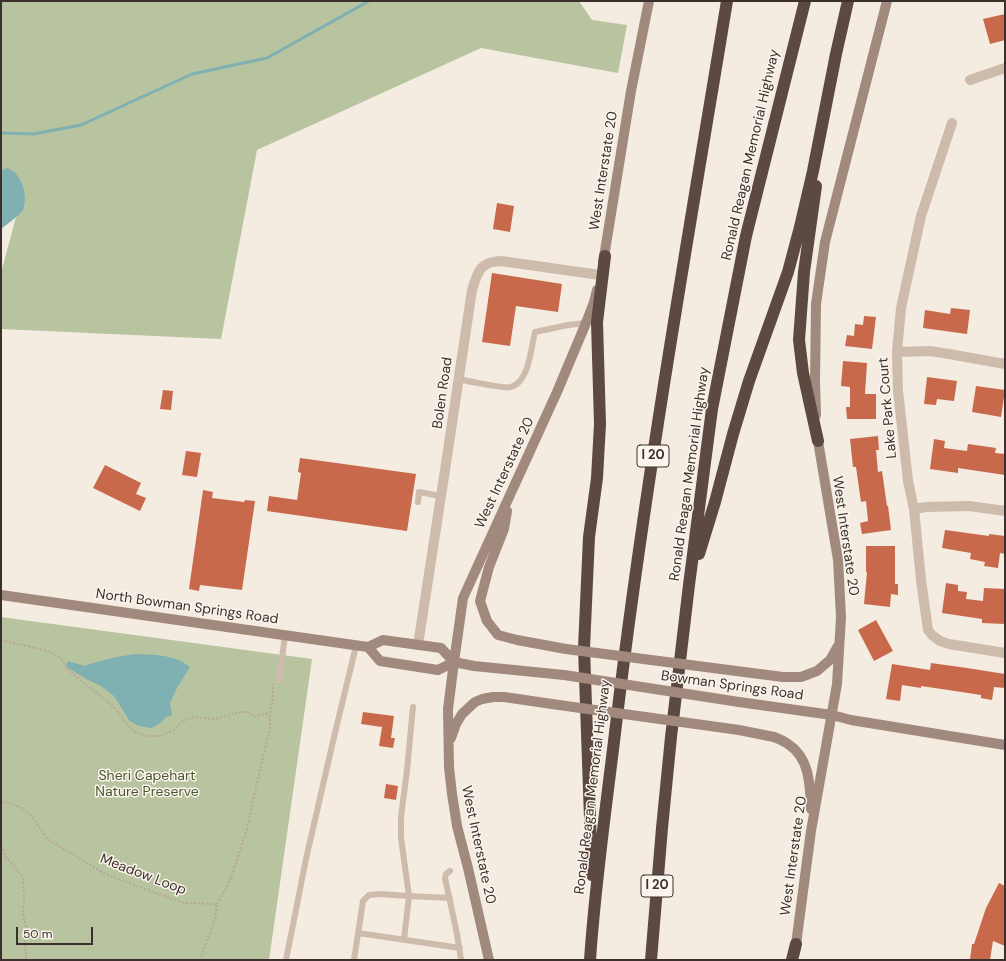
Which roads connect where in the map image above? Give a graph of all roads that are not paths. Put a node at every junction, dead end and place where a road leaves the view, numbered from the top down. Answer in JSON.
{"nodes":[{"id":1,"x":649,"y":1,"type":"edge"},
{"id":2,"x":727,"y":1,"type":"edge"},
{"id":3,"x":805,"y":1,"type":"edge"},
{"id":4,"x":848,"y":1,"type":"edge"},
{"id":5,"x":887,"y":1,"type":"edge"},
{"id":6,"x":1005,"y":68,"type":"edge"},
{"id":7,"x":970,"y":80,"type":"dead end"},
{"id":8,"x":823,"y":120,"type":"junction"},
{"id":9,"x":952,"y":123,"type":"dead end"},
{"id":10,"x":605,"y":256,"type":"junction"},
{"id":11,"x":600,"y":275,"type":"junction"},
{"id":12,"x":586,"y":323,"type":"junction"},
{"id":13,"x":897,"y":352,"type":"junction"},
{"id":14,"x":1005,"y":364,"type":"edge"},
{"id":15,"x":459,"y":379,"type":"junction"},
{"id":16,"x":818,"y":441,"type":"junction"},
{"id":17,"x":511,"y":493,"type":"junction"},
{"id":18,"x":441,"y":496,"type":"junction"},
{"id":19,"x":418,"y":502,"type":"dead end"},
{"id":20,"x":914,"y":509,"type":"junction"},
{"id":21,"x":1005,"y":511,"type":"edge"},
{"id":22,"x":689,"y":585,"type":"junction"},
{"id":23,"x":1,"y":595,"type":"edge"},
{"id":24,"x":285,"y":636,"type":"junction"},
{"id":25,"x":840,"y":644,"type":"junction"},
{"id":26,"x":418,"y":645,"type":"junction"},
{"id":27,"x":356,"y":646,"type":"junction"},
{"id":28,"x":368,"y":648,"type":"junction"},
{"id":29,"x":1005,"y":653,"type":"edge"},
{"id":30,"x":454,"y":662,"type":"junction"},
{"id":31,"x":276,"y":680,"type":"road end"},
{"id":32,"x":413,"y":707,"type":"dead end"},
{"id":33,"x":832,"y":715,"type":"junction"},
{"id":34,"x":449,"y":744,"type":"junction"},
{"id":35,"x":1005,"y":745,"type":"edge"},
{"id":36,"x":811,"y":831,"type":"junction"},
{"id":37,"x":450,"y":871,"type":"dead end"},
{"id":38,"x":409,"y":896,"type":"junction"},
{"id":39,"x":450,"y":898,"type":"junction"},
{"id":40,"x":593,"y":914,"type":"junction"},
{"id":41,"x":358,"y":933,"type":"junction"},
{"id":42,"x":465,"y":933,"type":"dead end"},
{"id":43,"x":457,"y":934,"type":"junction"},
{"id":44,"x":404,"y":940,"type":"junction"},
{"id":45,"x":796,"y":944,"type":"joint"},
{"id":46,"x":460,"y":948,"type":"junction"},
{"id":47,"x":286,"y":960,"type":"edge"},
{"id":48,"x":354,"y":960,"type":"edge"},
{"id":49,"x":461,"y":960,"type":"edge"},
{"id":50,"x":489,"y":960,"type":"edge"},
{"id":51,"x":590,"y":960,"type":"edge"},
{"id":52,"x":651,"y":960,"type":"edge"},
{"id":53,"x":793,"y":960,"type":"edge"}],
"edges":[{"from":1,"to":10,"type":"main road","name":"West Interstate 20"},
{"from":2,"to":40,"type":"highway","name":"Ronald Reagan Memorial Highway","number":"I 20"},
{"from":3,"to":22,"type":"highway","name":"Ronald Reagan Memorial Highway","number":"I 20"},
{"from":4,"to":8,"type":"highway"},
{"from":5,"to":16,"type":"main road","name":"West Interstate 20"},
{"from":6,"to":7,"type":"street"},
{"from":8,"to":16,"type":"highway"},
{"from":8,"to":22,"type":"highway"},
{"from":9,"to":13,"type":"street","name":"Lake Park Court"},
{"from":10,"to":11,"type":"main road","name":"West Interstate 20"},
{"from":10,"to":40,"type":"highway"},
{"from":11,"to":12,"type":"main road","name":"West Interstate 20"},
{"from":11,"to":15,"type":"street","name":"Bolen Road"},
{"from":12,"to":15,"type":"lane"},
{"from":12,"to":17,"type":"main road","name":"West Interstate 20"},
{"from":13,"to":14,"type":"street"},
{"from":13,"to":20,"type":"street","name":"Lake Park Court"},
{"from":15,"to":18,"type":"street","name":"Bolen Road"},
{"from":16,"to":25,"type":"main road","name":"West Interstate 20"},
{"from":17,"to":25,"type":"main road","bridge":true},
{"from":17,"to":30,"type":"main road","name":"West Interstate 20"},
{"from":18,"to":19,"type":"lane"},
{"from":18,"to":26,"type":"street","name":"Bolen Road"},
{"from":20,"to":21,"type":"street"},
{"from":20,"to":29,"type":"street","name":"Lake Park Court"},
{"from":22,"to":52,"type":"highway","name":"Ronald Reagan Memorial Highway","number":"I 20"},
{"from":23,"to":24,"type":"main road","name":"North Bowman Springs Road"},
{"from":24,"to":27,"type":"main road","name":"North Bowman Springs Road"},
{"from":24,"to":31,"type":"lane"},
{"from":25,"to":33,"type":"main road","name":"West Interstate 20"},
{"from":26,"to":28,"type":"main road"},
{"from":26,"to":30,"type":"main road"},
{"from":27,"to":28,"type":"main road","name":"North Bowman Springs Road"},
{"from":27,"to":47,"type":"lane"},
{"from":28,"to":30,"type":"main road"},
{"from":30,"to":33,"type":"main road","name":"Bowman Springs Road","bridge":true},
{"from":30,"to":34,"type":"main road","name":"West Interstate 20"},
{"from":32,"to":38,"type":"lane"},
{"from":33,"to":35,"type":"main road","name":"Bowman Springs Road"},
{"from":33,"to":36,"type":"main road","name":"West Interstate 20"},
{"from":34,"to":36,"type":"main road","bridge":true},
{"from":34,"to":50,"type":"main road","name":"West Interstate 20"},
{"from":36,"to":45,"type":"main road","name":"West Interstate 20"},
{"from":37,"to":39,"type":"lane"},
{"from":38,"to":39,"type":"lane"},
{"from":38,"to":41,"type":"lane"},
{"from":38,"to":44,"type":"lane"},
{"from":39,"to":43,"type":"lane"},
{"from":40,"to":51,"type":"highway","name":"Ronald Reagan Memorial Highway","number":"I 20"},
{"from":41,"to":44,"type":"lane"},
{"from":41,"to":48,"type":"lane"},
{"from":42,"to":43,"type":"lane"},
{"from":43,"to":46,"type":"lane"},
{"from":44,"to":46,"type":"lane"},
{"from":45,"to":53,"type":"highway"},
{"from":46,"to":49,"type":"lane"}]}
